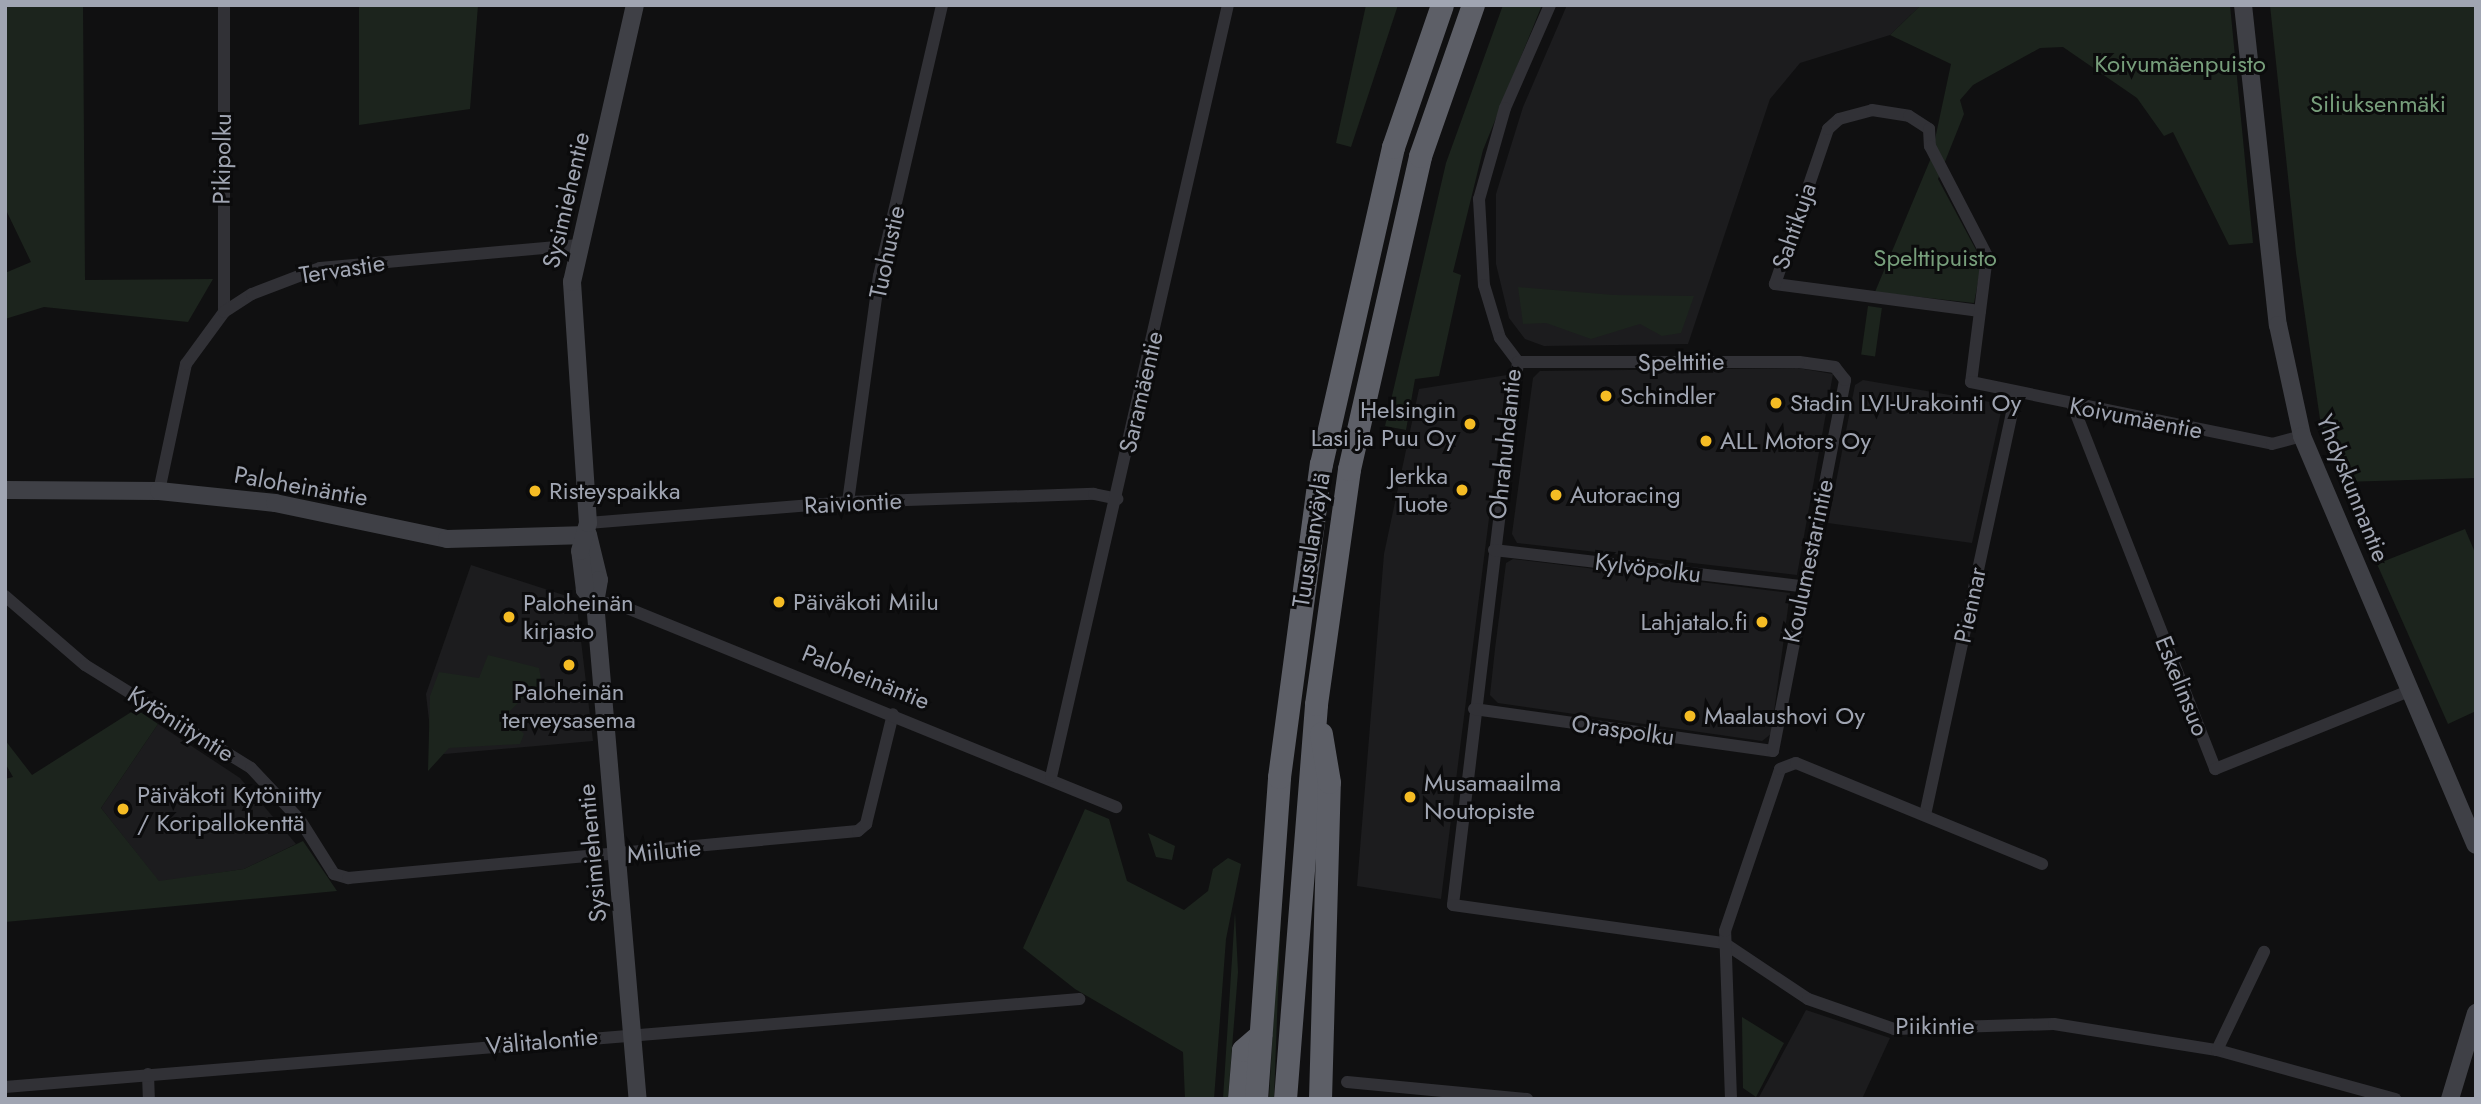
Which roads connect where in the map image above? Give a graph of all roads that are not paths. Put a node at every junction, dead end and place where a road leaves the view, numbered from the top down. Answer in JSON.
{"nodes":[{"id":1,"x":224,"y":5,"type":"edge"},
{"id":2,"x":635,"y":5,"type":"edge"},
{"id":3,"x":942,"y":5,"type":"edge"},
{"id":4,"x":1228,"y":5,"type":"edge"},
{"id":5,"x":1442,"y":5,"type":"edge"},
{"id":6,"x":1475,"y":5,"type":"edge"},
{"id":7,"x":1550,"y":5,"type":"edge"},
{"id":8,"x":2243,"y":5,"type":"edge"},
{"id":9,"x":579,"y":245,"type":"junction"},
{"id":10,"x":1980,"y":311,"type":"junction"},
{"id":11,"x":224,"y":312,"type":"junction"},
{"id":12,"x":1518,"y":362,"type":"junction"},
{"id":13,"x":1842,"y":372,"type":"joint"},
{"id":14,"x":2015,"y":395,"type":"junction"},
{"id":15,"x":2073,"y":406,"type":"junction"},
{"id":16,"x":2302,"y":436,"type":"junction"},
{"id":17,"x":5,"y":490,"type":"edge"},
{"id":18,"x":159,"y":491,"type":"junction"},
{"id":19,"x":1117,"y":499,"type":"junction"},
{"id":20,"x":848,"y":502,"type":"junction"},
{"id":21,"x":588,"y":529,"type":"junction"},
{"id":22,"x":1494,"y":550,"type":"junction"},
{"id":23,"x":1802,"y":586,"type":"junction"},
{"id":24,"x":5,"y":596,"type":"edge"},
{"id":25,"x":595,"y":602,"type":"junction"},
{"id":26,"x":2412,"y":690,"type":"junction"},
{"id":27,"x":1315,"y":704,"type":"junction"},
{"id":28,"x":1474,"y":709,"type":"junction"},
{"id":29,"x":893,"y":714,"type":"junction"},
{"id":30,"x":1773,"y":751,"type":"joint"},
{"id":31,"x":1051,"y":777,"type":"junction"},
{"id":32,"x":1116,"y":807,"type":"dead end"},
{"id":33,"x":1925,"y":815,"type":"junction"},
{"id":34,"x":2476,"y":845,"type":"edge"},
{"id":35,"x":616,"y":856,"type":"junction"},
{"id":36,"x":2042,"y":864,"type":"dead end"},
{"id":37,"x":334,"y":874,"type":"joint"},
{"id":38,"x":1450,"y":900,"type":"joint"},
{"id":39,"x":1724,"y":943,"type":"junction"},
{"id":40,"x":2264,"y":952,"type":"dead end"},
{"id":41,"x":1079,"y":999,"type":"dead end"},
{"id":42,"x":2476,"y":1013,"type":"edge"},
{"id":43,"x":636,"y":1032,"type":"junction"},
{"id":44,"x":1261,"y":1035,"type":"junction"},
{"id":45,"x":2217,"y":1049,"type":"junction"},
{"id":46,"x":148,"y":1074,"type":"junction"},
{"id":47,"x":1347,"y":1082,"type":"dead end"},
{"id":48,"x":5,"y":1087,"type":"edge"},
{"id":49,"x":149,"y":1099,"type":"edge"},
{"id":50,"x":638,"y":1099,"type":"edge"},
{"id":51,"x":1239,"y":1099,"type":"edge"},
{"id":52,"x":1256,"y":1099,"type":"edge"},
{"id":53,"x":1285,"y":1099,"type":"edge"},
{"id":54,"x":1320,"y":1099,"type":"edge"},
{"id":55,"x":1527,"y":1099,"type":"edge"},
{"id":56,"x":1731,"y":1099,"type":"edge"},
{"id":57,"x":2395,"y":1099,"type":"edge"},
{"id":58,"x":2450,"y":1099,"type":"edge"}],
"edges":[{"from":1,"to":11,"type":"street","name":"Pikipolku"},
{"from":2,"to":9,"type":"street","name":"Sysimiehentie"},
{"from":3,"to":20,"type":"street","name":"Tuohustie"},
{"from":4,"to":19,"type":"street","name":"Saramäentie"},
{"from":5,"to":44,"type":"highway","name":"Tuusulanväylä"},
{"from":6,"to":27,"type":"highway","name":"Tuusulanväylä"},
{"from":7,"to":12,"type":"street","name":"Ohrahuhdantie"},
{"from":8,"to":16,"type":"street","name":"Yhdyskunnantie"},
{"from":9,"to":11,"type":"street","name":"Tervastie"},
{"from":9,"to":21,"type":"street","name":"Sysimiehentie"},
{"from":10,"to":10,"type":"street","name":"Sahtikuja"},
{"from":10,"to":14,"type":"street","name":"Koivumäentie"},
{"from":11,"to":18,"type":"street","name":"Tervastie"},
{"from":12,"to":13,"type":"street","name":"Spelttitie"},
{"from":12,"to":22,"type":"street","name":"Ohrahuhdantie"},
{"from":13,"to":23,"type":"street","name":"Koulumestarintie"},
{"from":14,"to":15,"type":"street","name":"Koivumäentie"},
{"from":14,"to":33,"type":"street","name":"Piennar"},
{"from":15,"to":16,"type":"street","name":"Koivumäentie"},
{"from":15,"to":26,"type":"street","name":"Eskelinsuo"},
{"from":16,"to":26,"type":"street","name":"Yhdyskunnantie"},
{"from":17,"to":18,"type":"street","name":"Paloheinäntie"},
{"from":18,"to":21,"type":"street","name":"Paloheinäntie"},
{"from":19,"to":20,"type":"street","name":"Raiviontie"},
{"from":19,"to":31,"type":"street","name":"Saramäentie"},
{"from":20,"to":21,"type":"street","name":"Raiviontie"},
{"from":21,"to":25,"type":"street","name":"Sysimiehentie"},
{"from":22,"to":23,"type":"street","name":"Kylvöpolku"},
{"from":22,"to":28,"type":"street","name":"Ohrahuhdantie"},
{"from":23,"to":30,"type":"street","name":"Koulumestarintie"},
{"from":24,"to":37,"type":"street","name":"Kytöniityntie"},
{"from":25,"to":29,"type":"street","name":"Paloheinäntie"},
{"from":25,"to":35,"type":"street","name":"Sysimiehentie"},
{"from":26,"to":34,"type":"street","name":"Yhdyskunnantie"},
{"from":27,"to":53,"type":"highway","name":"Tuusulanväylä"},
{"from":27,"to":54,"type":"highway"},
{"from":28,"to":30,"type":"street","name":"Oraspolku"},
{"from":28,"to":38,"type":"street","name":"Ohrahuhdantie"},
{"from":29,"to":31,"type":"street","name":"Paloheinäntie"},
{"from":29,"to":35,"type":"street","name":"Miilutie"},
{"from":31,"to":32,"type":"street","name":"Paloheinäntie"},
{"from":33,"to":36,"type":"street"},
{"from":33,"to":39,"type":"street"},
{"from":35,"to":37,"type":"street","name":"Miilutie"},
{"from":35,"to":43,"type":"street","name":"Sysimiehentie"},
{"from":38,"to":39,"type":"street","name":"Piikintie"},
{"from":39,"to":45,"type":"street","name":"Piikintie"},
{"from":39,"to":56,"type":"street"},
{"from":40,"to":45,"type":"street"},
{"from":41,"to":43,"type":"street","name":"Välitalontie"},
{"from":42,"to":58,"type":"street"},
{"from":43,"to":46,"type":"street","name":"Välitalontie"},
{"from":43,"to":50,"type":"street","name":"Sysimiehentie"},
{"from":44,"to":51,"type":"highway"},
{"from":44,"to":52,"type":"highway","name":"Tuusulanväylä"},
{"from":45,"to":57,"type":"street","name":"Piikintie"},
{"from":46,"to":48,"type":"street","name":"Välitalontie"},
{"from":46,"to":49,"type":"street"},
{"from":47,"to":55,"type":"street"}]}
